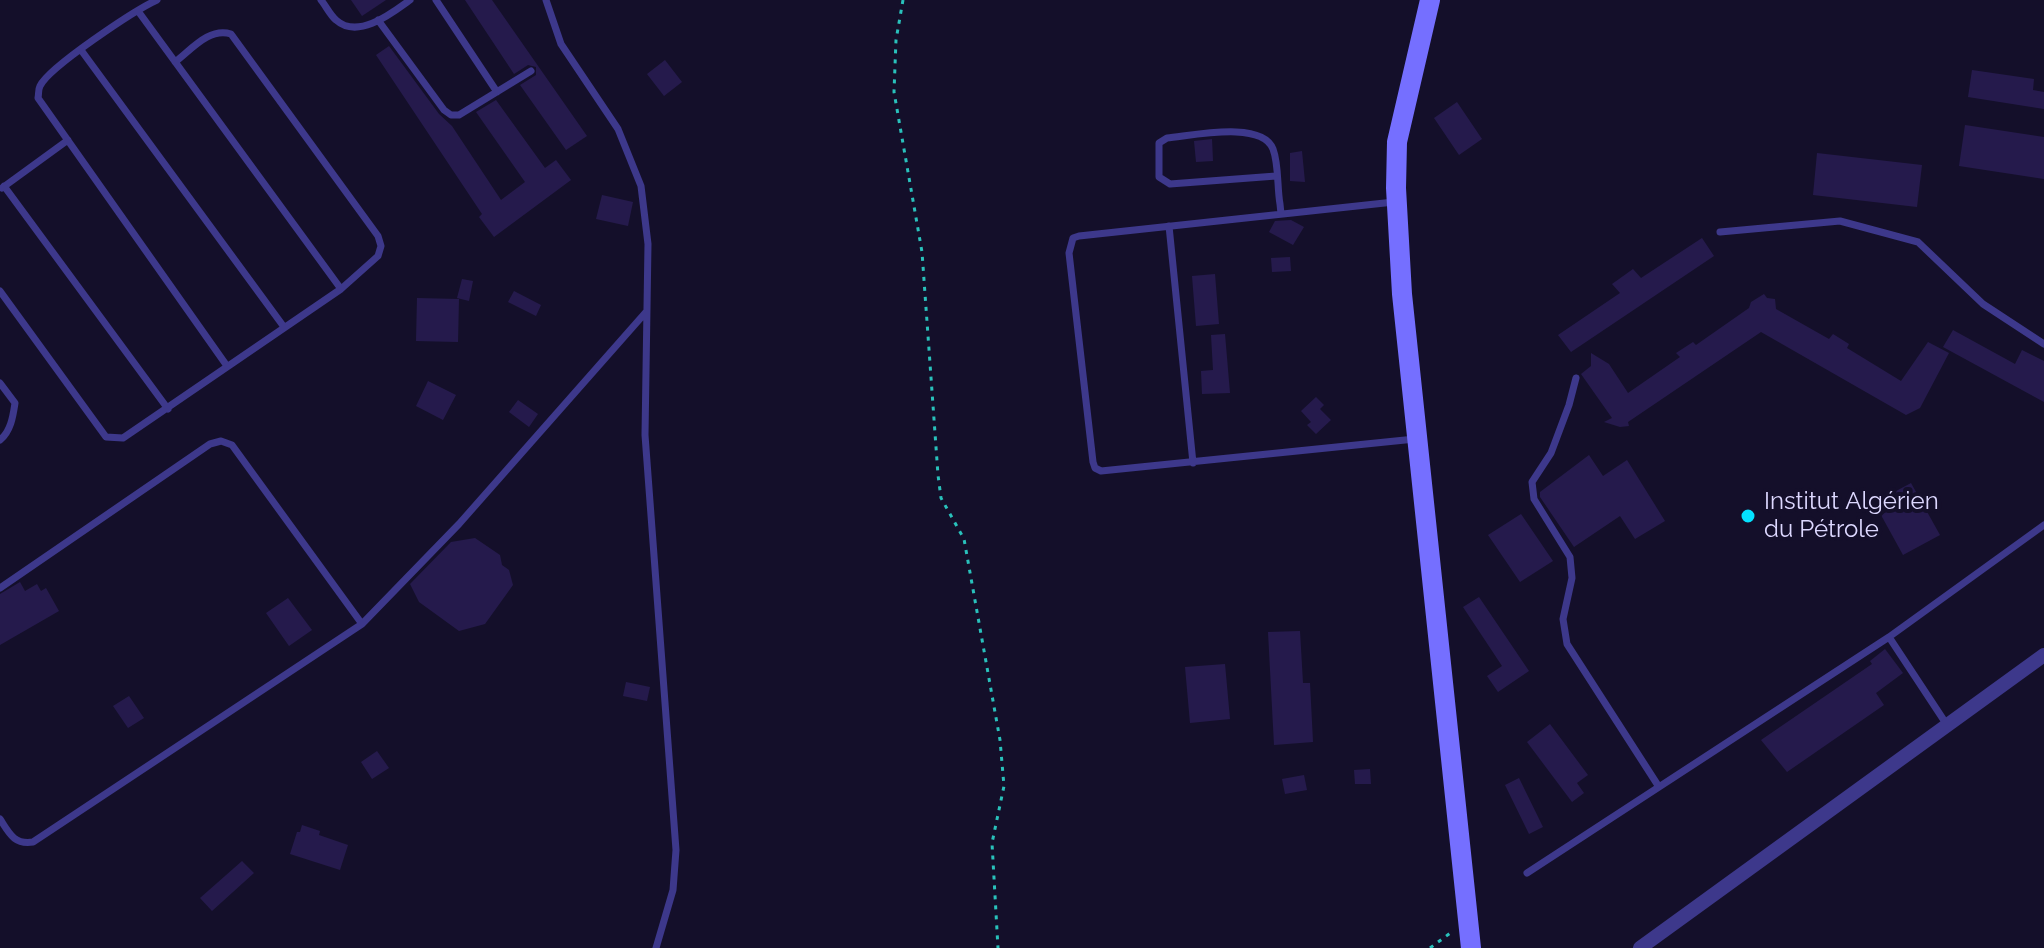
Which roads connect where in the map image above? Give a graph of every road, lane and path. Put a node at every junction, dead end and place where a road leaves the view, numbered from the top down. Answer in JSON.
{"nodes":[{"id":1,"x":157,"y":0,"type":"edge"},
{"id":2,"x":321,"y":0,"type":"edge"},
{"id":3,"x":410,"y":0,"type":"edge"},
{"id":4,"x":436,"y":0,"type":"edge"},
{"id":5,"x":546,"y":0,"type":"edge"},
{"id":6,"x":903,"y":0,"type":"edge"},
{"id":7,"x":1430,"y":0,"type":"edge"},
{"id":8,"x":138,"y":11,"type":"junction"},
{"id":9,"x":378,"y":20,"type":"junction"},
{"id":10,"x":81,"y":50,"type":"junction"},
{"id":11,"x":175,"y":62,"type":"junction"},
{"id":12,"x":531,"y":71,"type":"dead end"},
{"id":13,"x":497,"y":92,"type":"junction"},
{"id":14,"x":68,"y":140,"type":"junction"},
{"id":15,"x":1276,"y":176,"type":"junction"},
{"id":16,"x":2,"y":188,"type":"edge"},
{"id":17,"x":1397,"y":202,"type":"junction"},
{"id":18,"x":1281,"y":214,"type":"junction"},
{"id":19,"x":1169,"y":226,"type":"junction"},
{"id":20,"x":1720,"y":232,"type":"dead end"},
{"id":21,"x":341,"y":289,"type":"junction"},
{"id":22,"x":0,"y":291,"type":"edge"},
{"id":23,"x":647,"y":312,"type":"junction"},
{"id":24,"x":284,"y":327,"type":"junction"},
{"id":25,"x":2044,"y":344,"type":"edge"},
{"id":26,"x":227,"y":366,"type":"junction"},
{"id":27,"x":1576,"y":378,"type":"dead end"},
{"id":28,"x":0,"y":383,"type":"edge"},
{"id":29,"x":168,"y":409,"type":"junction"},
{"id":30,"x":1418,"y":439,"type":"junction"},
{"id":31,"x":0,"y":440,"type":"edge"},
{"id":32,"x":1193,"y":463,"type":"junction"},
{"id":33,"x":2044,"y":525,"type":"edge"},
{"id":34,"x":0,"y":588,"type":"edge"},
{"id":35,"x":362,"y":624,"type":"junction"},
{"id":36,"x":1889,"y":637,"type":"junction"},
{"id":37,"x":2044,"y":655,"type":"edge"},
{"id":38,"x":1947,"y":725,"type":"junction"},
{"id":39,"x":1659,"y":787,"type":"junction"},
{"id":40,"x":0,"y":819,"type":"edge"},
{"id":41,"x":1527,"y":873,"type":"dead end"},
{"id":42,"x":1468,"y":920,"type":"junction"},
{"id":43,"x":656,"y":948,"type":"edge"},
{"id":44,"x":998,"y":948,"type":"edge"},
{"id":45,"x":1430,"y":948,"type":"edge"},
{"id":46,"x":1471,"y":948,"type":"edge"},
{"id":47,"x":1640,"y":948,"type":"edge"}],
"edges":[{"from":1,"to":8,"type":"lane"},
{"from":2,"to":9,"type":"lane"},
{"from":3,"to":9,"type":"lane"},
{"from":4,"to":13,"type":"lane"},
{"from":5,"to":23,"type":"lane"},
{"from":6,"to":44,"type":"path"},
{"from":7,"to":17,"type":"main road"},
{"from":8,"to":10,"type":"lane"},
{"from":8,"to":11,"type":"lane"},
{"from":9,"to":13,"type":"lane"},
{"from":10,"to":14,"type":"lane"},
{"from":10,"to":24,"type":"lane"},
{"from":11,"to":21,"type":"lane"},
{"from":11,"to":21,"type":"lane"},
{"from":12,"to":13,"type":"lane"},
{"from":14,"to":16,"type":"lane"},
{"from":14,"to":26,"type":"lane"},
{"from":15,"to":15,"type":"lane"},
{"from":15,"to":18,"type":"lane"},
{"from":16,"to":29,"type":"lane"},
{"from":17,"to":18,"type":"lane"},
{"from":17,"to":30,"type":"main road"},
{"from":18,"to":19,"type":"lane"},
{"from":19,"to":32,"type":"lane"},
{"from":19,"to":32,"type":"lane"},
{"from":20,"to":25,"type":"lane"},
{"from":21,"to":24,"type":"lane"},
{"from":22,"to":29,"type":"lane"},
{"from":23,"to":35,"type":"lane"},
{"from":23,"to":43,"type":"lane"},
{"from":24,"to":26,"type":"lane"},
{"from":26,"to":29,"type":"lane"},
{"from":27,"to":39,"type":"lane"},
{"from":28,"to":31,"type":"lane"},
{"from":30,"to":32,"type":"lane"},
{"from":30,"to":42,"type":"main road"},
{"from":33,"to":36,"type":"lane"},
{"from":34,"to":35,"type":"lane"},
{"from":35,"to":40,"type":"lane"},
{"from":36,"to":38,"type":"lane"},
{"from":36,"to":39,"type":"lane"},
{"from":37,"to":38,"type":"street"},
{"from":38,"to":47,"type":"street"},
{"from":39,"to":41,"type":"lane"},
{"from":42,"to":45,"type":"path"},
{"from":42,"to":46,"type":"main road"}]}
